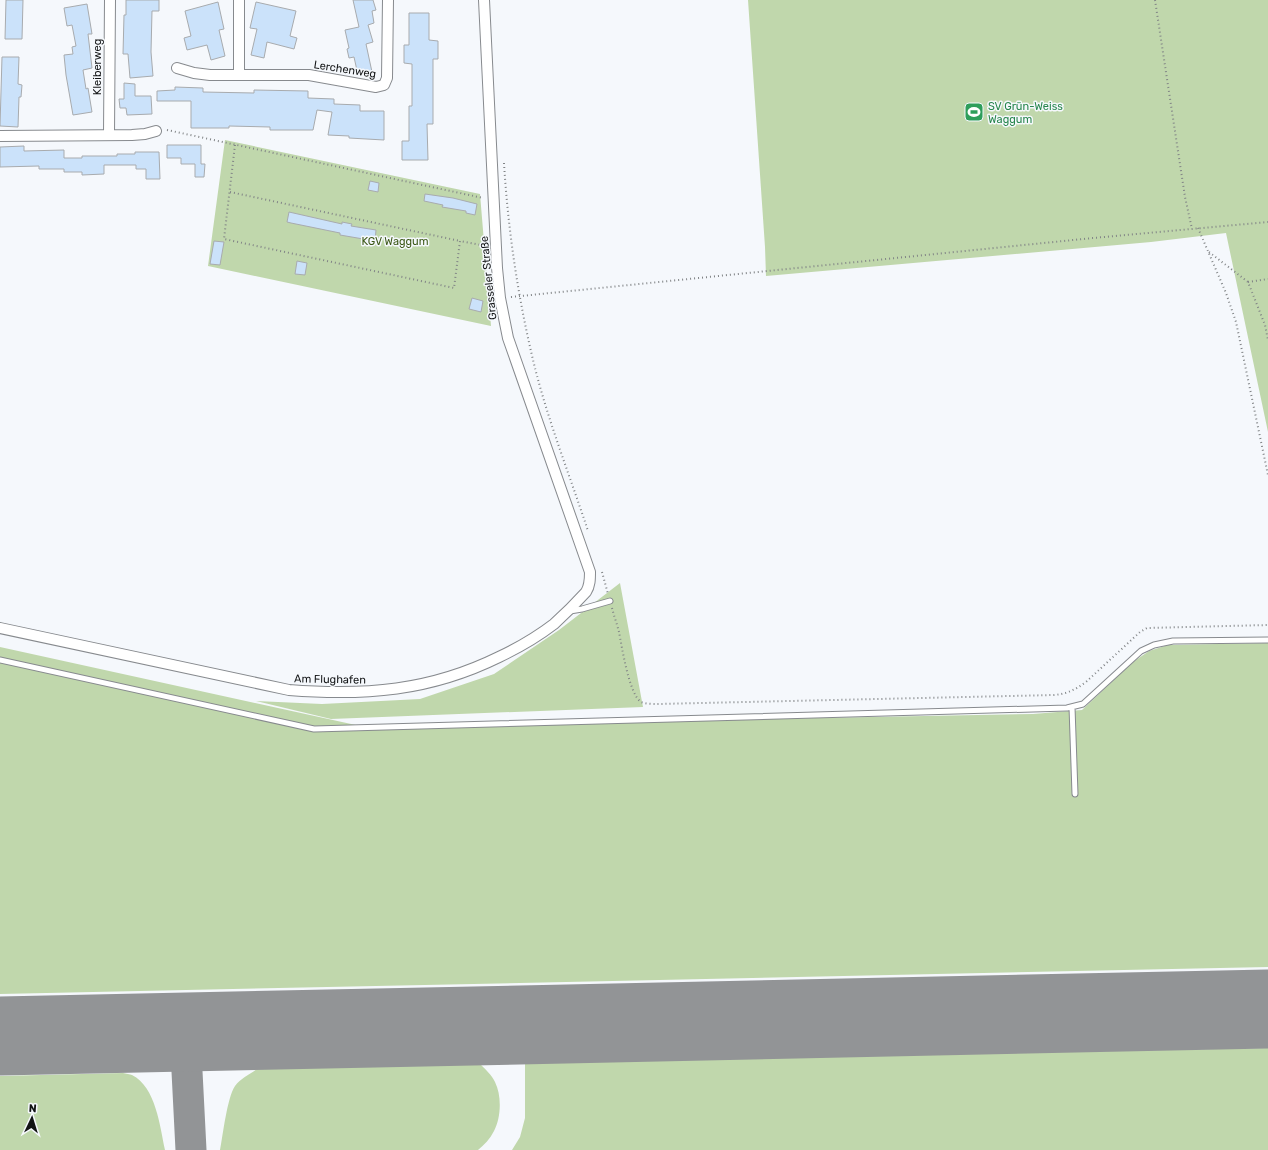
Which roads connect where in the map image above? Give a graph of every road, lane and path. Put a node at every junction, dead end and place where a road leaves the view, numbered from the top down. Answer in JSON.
{"nodes":[{"id":1,"x":110,"y":0,"type":"edge"},
{"id":2,"x":239,"y":0,"type":"edge"},
{"id":3,"x":388,"y":0,"type":"edge"},
{"id":4,"x":484,"y":0,"type":"edge"},
{"id":5,"x":1155,"y":0,"type":"edge"},
{"id":6,"x":177,"y":68,"type":"dead end"},
{"id":7,"x":240,"y":75,"type":"junction"},
{"id":8,"x":156,"y":132,"type":"joint"},
{"id":9,"x":109,"y":134,"type":"junction"},
{"id":10,"x":0,"y":136,"type":"edge"},
{"id":11,"x":235,"y":145,"type":"junction"},
{"id":12,"x":504,"y":162,"type":"dead end"},
{"id":13,"x":230,"y":192,"type":"junction"},
{"id":14,"x":494,"y":200,"type":"junction"},
{"id":15,"x":1268,"y":222,"type":"edge"},
{"id":16,"x":1198,"y":228,"type":"junction"},
{"id":17,"x":1192,"y":229,"type":"junction"},
{"id":18,"x":460,"y":241,"type":"junction"},
{"id":19,"x":496,"y":248,"type":"junction"},
{"id":20,"x":1208,"y":252,"type":"junction"},
{"id":21,"x":1268,"y":279,"type":"edge"},
{"id":22,"x":1248,"y":282,"type":"junction"},
{"id":23,"x":520,"y":296,"type":"junction"},
{"id":24,"x":500,"y":298,"type":"junction"},
{"id":25,"x":1268,"y":340,"type":"edge"},
{"id":26,"x":1268,"y":475,"type":"edge"},
{"id":27,"x":588,"y":532,"type":"dead end"},
{"id":28,"x":600,"y":568,"type":"dead end"},
{"id":29,"x":588,"y":588,"type":"joint"},
{"id":30,"x":610,"y":601,"type":"junction"},
{"id":31,"x":567,"y":612,"type":"junction"},
{"id":32,"x":1268,"y":625,"type":"edge"},
{"id":33,"x":0,"y":628,"type":"edge"},
{"id":34,"x":1268,"y":640,"type":"edge"},
{"id":35,"x":0,"y":660,"type":"edge"},
{"id":36,"x":1072,"y":707,"type":"junction"},
{"id":37,"x":1075,"y":794,"type":"dead end"}],
"edges":[{"from":1,"to":9,"type":"street","name":"Kleiberweg"},
{"from":2,"to":7,"type":"street"},
{"from":3,"to":7,"type":"street","name":"Lerchenweg"},
{"from":4,"to":14,"type":"street","name":"Grasseler Straße"},
{"from":5,"to":17,"type":"path"},
{"from":6,"to":7,"type":"street","name":"Lerchenweg"},
{"from":8,"to":9,"type":"street"},
{"from":8,"to":11,"type":"path"},
{"from":9,"to":10,"type":"street"},
{"from":11,"to":13,"type":"path"},
{"from":11,"to":14,"type":"path"},
{"from":12,"to":23,"type":"path"},
{"from":13,"to":18,"type":"path"},
{"from":13,"to":18,"type":"path"},
{"from":14,"to":19,"type":"street","name":"Grasseler Straße"},
{"from":15,"to":16,"type":"path"},
{"from":16,"to":17,"type":"path"},
{"from":16,"to":20,"type":"path"},
{"from":17,"to":23,"type":"path"},
{"from":18,"to":19,"type":"path"},
{"from":19,"to":24,"type":"street","name":"Grasseler Straße"},
{"from":20,"to":22,"type":"path"},
{"from":20,"to":26,"type":"path"},
{"from":21,"to":22,"type":"path"},
{"from":22,"to":25,"type":"path"},
{"from":23,"to":24,"type":"path"},
{"from":23,"to":27,"type":"path"},
{"from":24,"to":29,"type":"street","name":"Grasseler Straße"},
{"from":28,"to":30,"type":"path"},
{"from":29,"to":31,"type":"street","name":"Am Flughafen"},
{"from":30,"to":31,"type":"lane"},
{"from":30,"to":32,"type":"path"},
{"from":31,"to":33,"type":"street","name":"Am Flughafen"},
{"from":34,"to":36,"type":"lane"},
{"from":35,"to":36,"type":"lane"},
{"from":36,"to":37,"type":"lane"}]}
